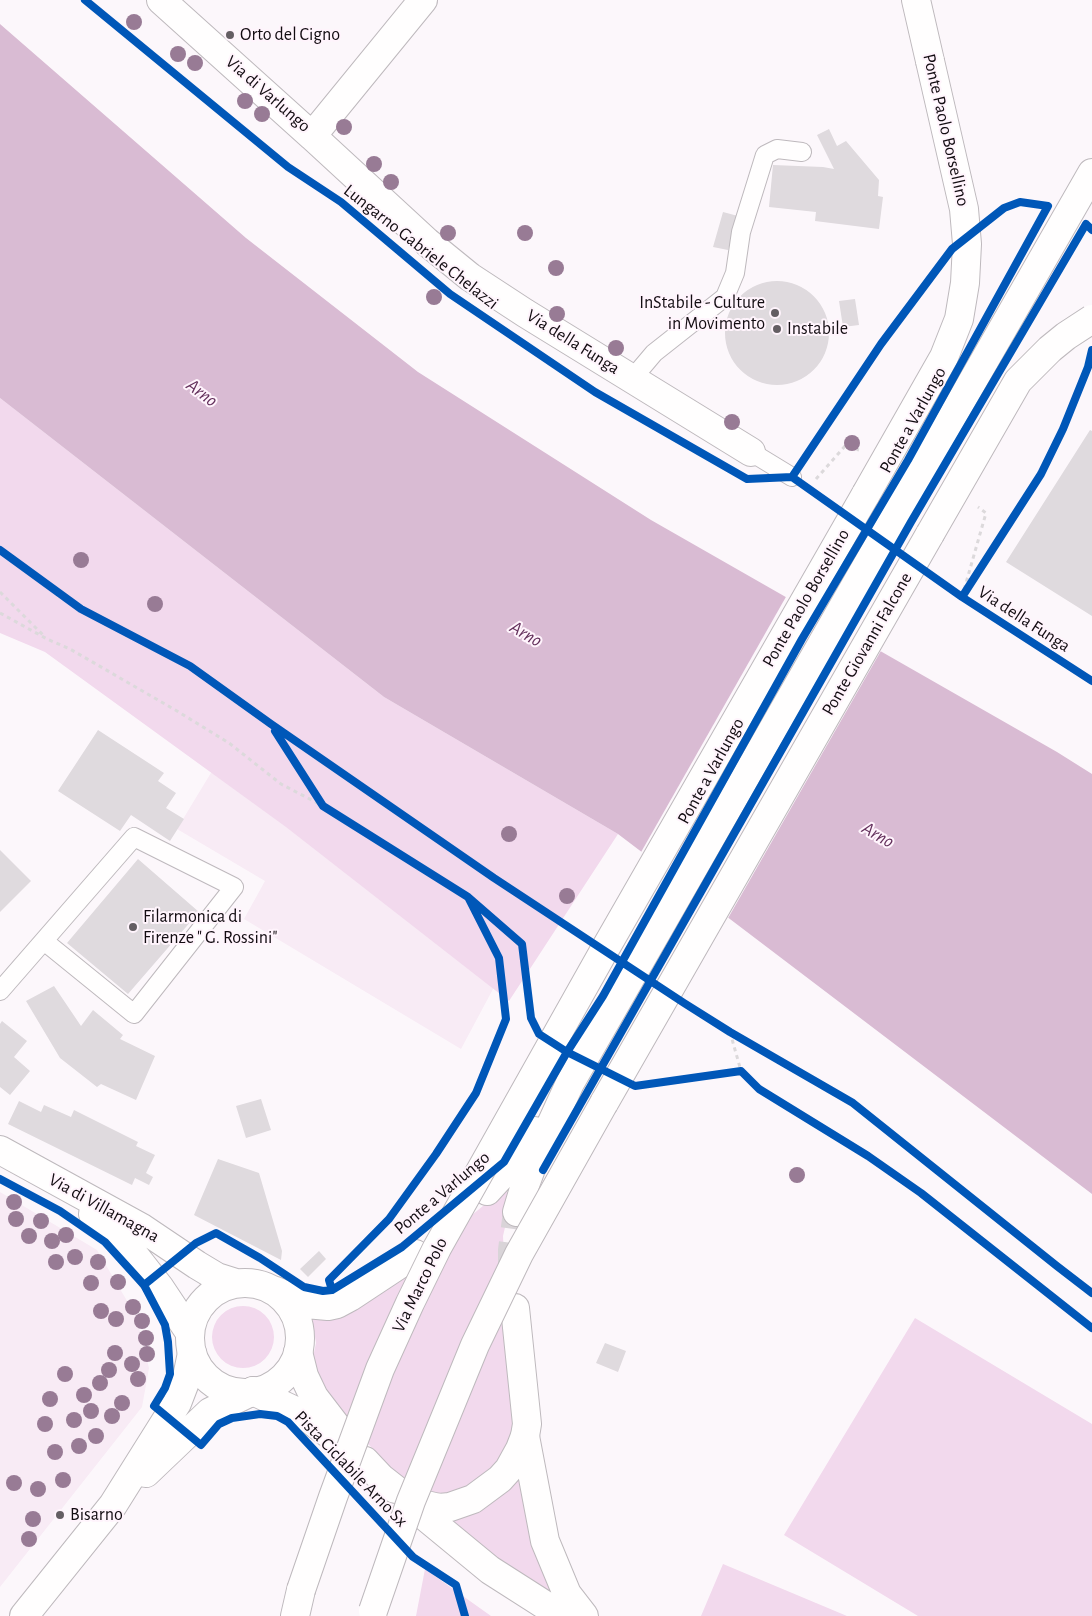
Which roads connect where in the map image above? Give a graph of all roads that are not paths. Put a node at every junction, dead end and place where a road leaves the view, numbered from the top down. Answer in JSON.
{"nodes":[{"id":1,"x":161,"y":0,"type":"edge"},
{"id":2,"x":423,"y":0,"type":"edge"},
{"id":3,"x":916,"y":0,"type":"edge"},
{"id":4,"x":312,"y":136,"type":"junction"},
{"id":5,"x":802,"y":152,"type":"dead end"},
{"id":6,"x":1092,"y":173,"type":"edge"},
{"id":7,"x":1092,"y":319,"type":"edge"},
{"id":8,"x":632,"y":379,"type":"junction"},
{"id":9,"x":751,"y":452,"type":"joint"},
{"id":10,"x":792,"y":477,"type":"road end"},
{"id":11,"x":44,"y":941,"type":"junction"},
{"id":12,"x":606,"y":948,"type":"joint"},
{"id":13,"x":0,"y":991,"type":"edge"},
{"id":14,"x":570,"y":1084,"type":"junction"},
{"id":15,"x":12,"y":1157,"type":"edge"},
{"id":16,"x":487,"y":1191,"type":"dead end"},
{"id":17,"x":517,"y":1212,"type":"tunnel mouth"},
{"id":18,"x":415,"y":1254,"type":"dead end"},
{"id":19,"x":236,"y":1283,"type":"junction"},
{"id":20,"x":272,"y":1290,"type":"junction"},
{"id":21,"x":515,"y":1308,"type":"dead end"},
{"id":22,"x":191,"y":1343,"type":"junction"},
{"id":23,"x":298,"y":1352,"type":"junction"},
{"id":24,"x":253,"y":1392,"type":"junction"},
{"id":25,"x":525,"y":1436,"type":"junction"},
{"id":26,"x":113,"y":1505,"type":"junction"},
{"id":27,"x":373,"y":1614,"type":"edge"},
{"id":28,"x":24,"y":1616,"type":"edge"},
{"id":29,"x":294,"y":1616,"type":"edge"},
{"id":30,"x":562,"y":1616,"type":"edge"},
{"id":31,"x":584,"y":1616,"type":"edge"}],
"edges":[{"from":1,"to":4,"type":"main road","name":"Via di Varlungo"},
{"from":2,"to":4,"type":"main road","name":"Via di Varlungo"},
{"from":3,"to":12,"type":"main road","name":"Ponte Paolo Borsellino","bridge":true},
{"from":4,"to":8,"type":"main road","name":"Via della Funga"},
{"from":5,"to":8,"type":"lane"},
{"from":6,"to":14,"type":"main road","name":"Ponte a Varlungo"},
{"from":7,"to":27,"type":"main road","name":"Ponte Giovanni Falcone","bridge":true},
{"from":8,"to":9,"type":"main road","name":"Via della Funga"},
{"from":9,"to":10,"type":"lane"},
{"from":11,"to":11,"type":"lane"},
{"from":11,"to":13,"type":"lane"},
{"from":12,"to":29,"type":"main road","name":"Via Marco Polo","bridge":true},
{"from":14,"to":16,"type":"main road","name":"Ponte a Varlungo"},
{"from":14,"to":17,"type":"main road","name":"Ponte a Varlungo"},
{"from":15,"to":19,"type":"main road","name":"Via di Villamagna"},
{"from":15,"to":22,"type":"main road","name":"Via di Villamagna"},
{"from":18,"to":20,"type":"main road","name":"Ponte a Varlungo"},
{"from":19,"to":20,"type":"main road","name":"Via di Villamagna"},
{"from":19,"to":22,"type":"main road"},
{"from":20,"to":23,"type":"main road","name":"Via di Villamagna"},
{"from":21,"to":25,"type":"main road"},
{"from":22,"to":24,"type":"main road","name":"Via di Villamagna"},
{"from":22,"to":26,"type":"main road"},
{"from":23,"to":24,"type":"main road","name":"Via di Villamagna"},
{"from":23,"to":24,"type":"main road","name":"Via di Villamagna"},
{"from":24,"to":26,"type":"main road"},
{"from":25,"to":30,"type":"main road"},
{"from":25,"to":31,"type":"main road"},
{"from":26,"to":28,"type":"main road"}]}
